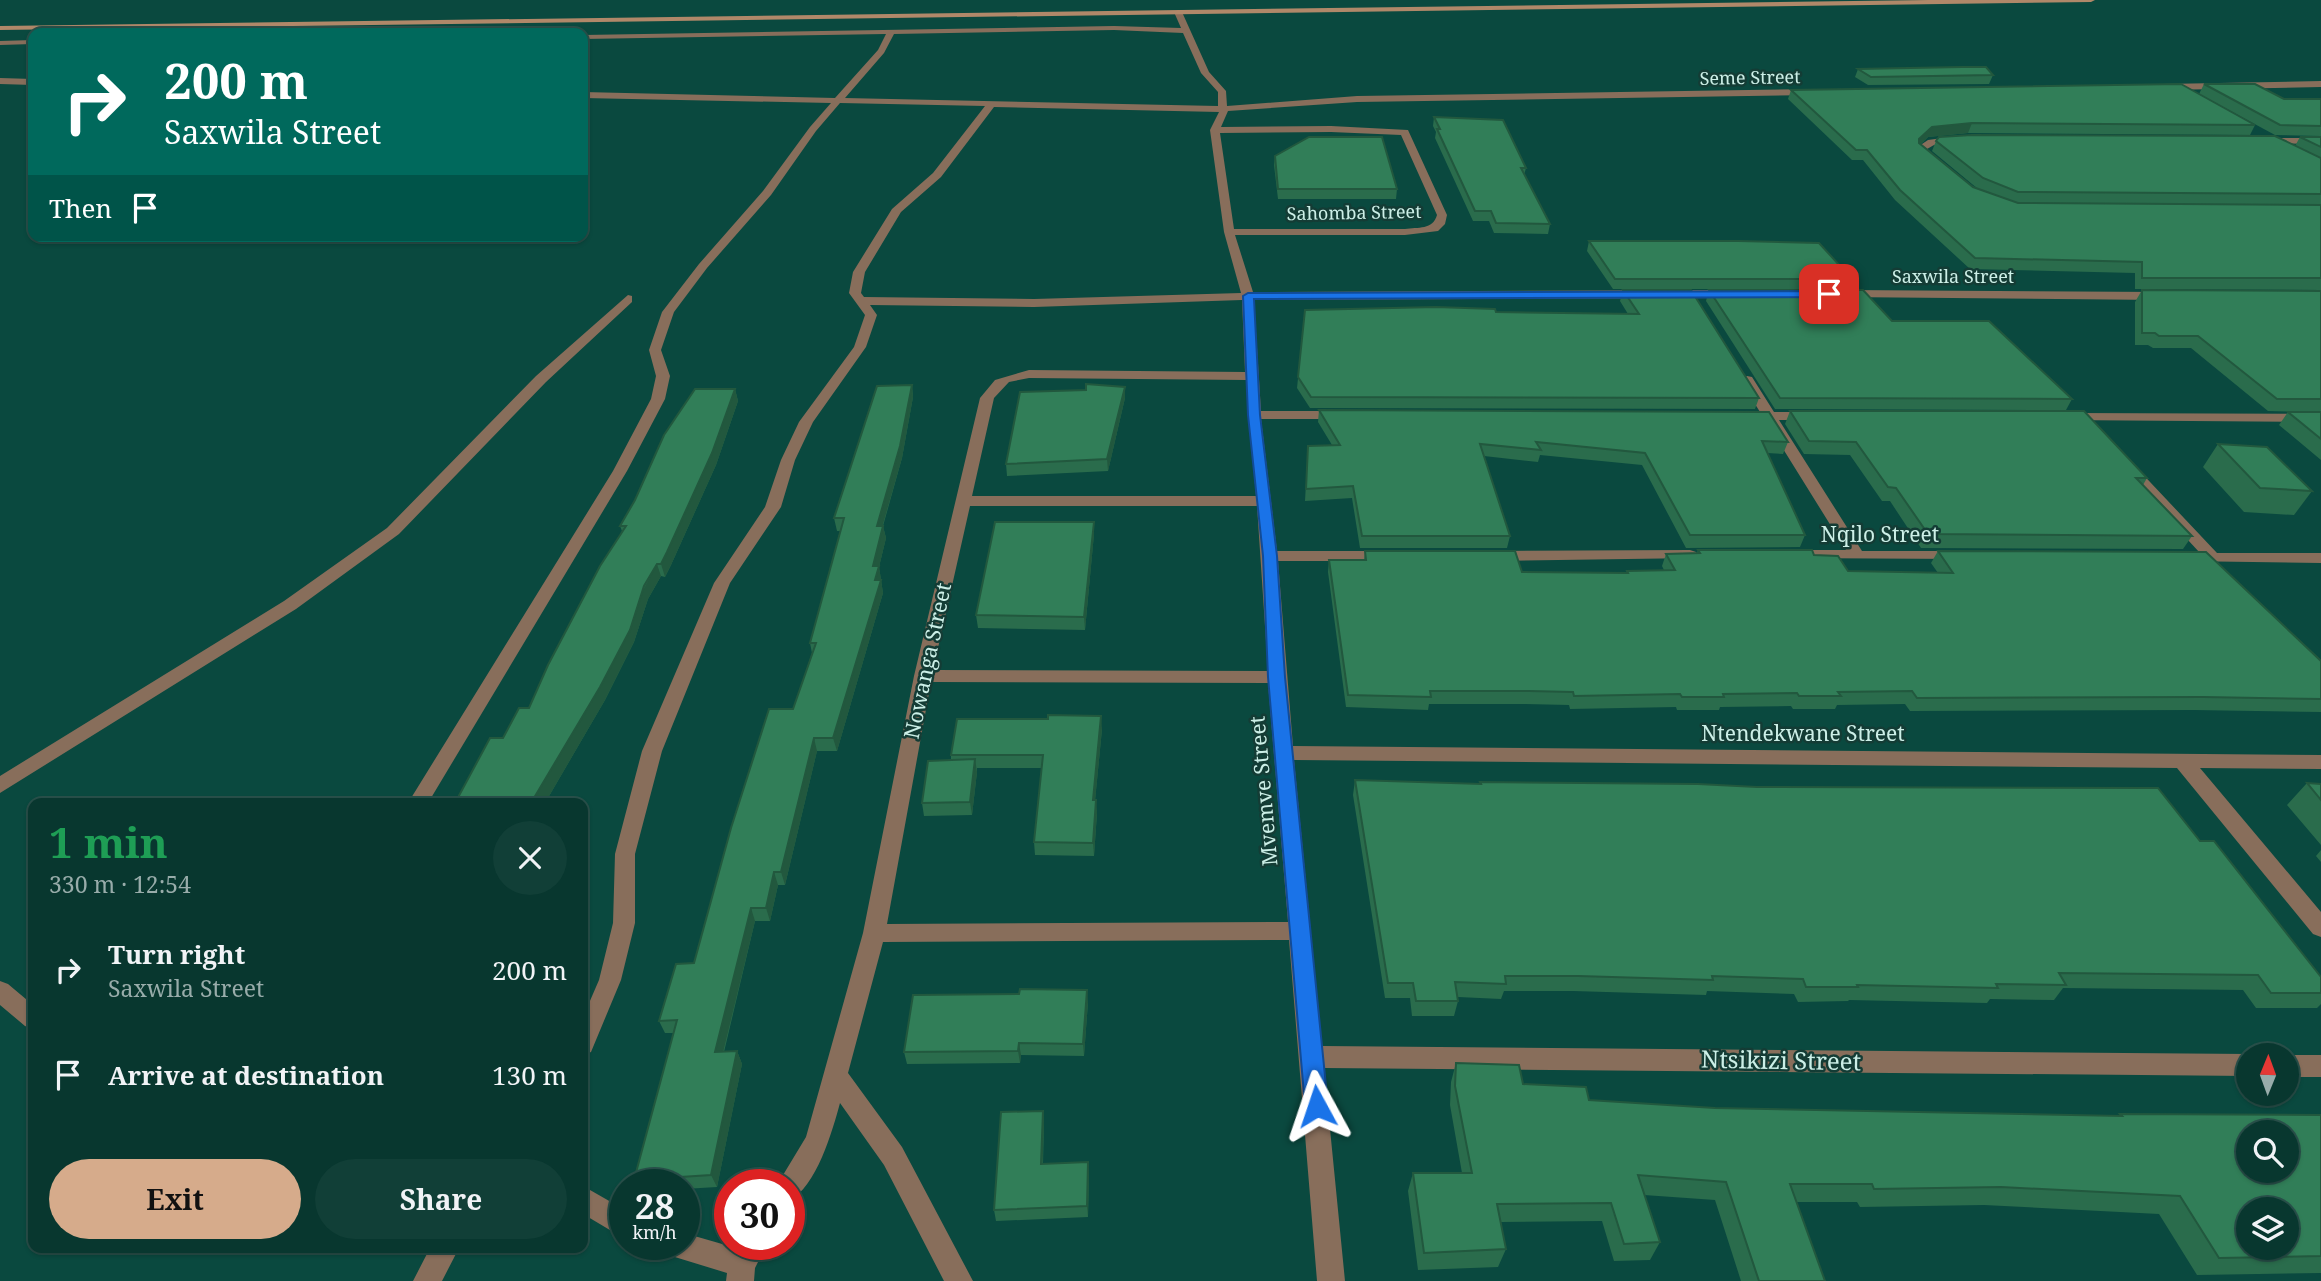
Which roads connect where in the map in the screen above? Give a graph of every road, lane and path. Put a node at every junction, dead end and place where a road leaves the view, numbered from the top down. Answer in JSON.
{"nodes":[{"id":1,"x":2091,"y":0,"type":"edge"},
{"id":2,"x":1178,"y":12,"type":"junction"},
{"id":3,"x":0,"y":28,"type":"edge"},
{"id":4,"x":1186,"y":31,"type":"junction"},
{"id":5,"x":891,"y":33,"type":"junction"},
{"id":6,"x":588,"y":37,"type":"edge"},
{"id":7,"x":28,"y":42,"type":"edge"},
{"id":8,"x":0,"y":43,"type":"edge"},
{"id":9,"x":0,"y":81,"type":"edge"},
{"id":10,"x":28,"y":82,"type":"edge"},
{"id":11,"x":2321,"y":84,"type":"edge"},
{"id":12,"x":2149,"y":87,"type":"edge"},
{"id":13,"x":2175,"y":87,"type":"junction"},
{"id":14,"x":1825,"y":92,"type":"edge"},
{"id":15,"x":588,"y":95,"type":"edge"},
{"id":16,"x":2199,"y":100,"type":"edge"},
{"id":17,"x":836,"y":101,"type":"junction"},
{"id":18,"x":990,"y":104,"type":"junction"},
{"id":19,"x":1223,"y":109,"type":"junction"},
{"id":20,"x":1215,"y":130,"type":"junction"},
{"id":21,"x":2259,"y":134,"type":"edge"},
{"id":22,"x":1968,"y":139,"type":"edge"},
{"id":23,"x":2244,"y":141,"type":"edge"},
{"id":24,"x":2271,"y":141,"type":"junction"},
{"id":25,"x":2321,"y":141,"type":"edge"},
{"id":26,"x":2291,"y":152,"type":"edge"},
{"id":27,"x":1939,"y":165,"type":"edge"},
{"id":28,"x":1228,"y":232,"type":"junction"},
{"id":29,"x":1749,"y":294,"type":"edge"},
{"id":30,"x":1833,"y":294,"type":"edge"},
{"id":31,"x":1248,"y":296,"type":"junction"},
{"id":32,"x":2168,"y":296,"type":"edge"},
{"id":33,"x":628,"y":299,"type":"dead end"},
{"id":34,"x":860,"y":301,"type":"junction"},
{"id":35,"x":1741,"y":371,"type":"edge"},
{"id":36,"x":1253,"y":376,"type":"junction"},
{"id":37,"x":1254,"y":415,"type":"junction"},
{"id":38,"x":1352,"y":415,"type":"edge"},
{"id":39,"x":1727,"y":416,"type":"edge"},
{"id":40,"x":1769,"y":416,"type":"junction"},
{"id":41,"x":1823,"y":416,"type":"edge"},
{"id":42,"x":2054,"y":417,"type":"edge"},
{"id":43,"x":2081,"y":417,"type":"junction"},
{"id":44,"x":2321,"y":418,"type":"edge"},
{"id":45,"x":2100,"y":437,"type":"edge"},
{"id":46,"x":2119,"y":457,"type":"edge"},
{"id":47,"x":964,"y":501,"type":"junction"},
{"id":48,"x":1264,"y":501,"type":"junction"},
{"id":49,"x":1709,"y":555,"type":"edge"},
{"id":50,"x":1776,"y":555,"type":"edge"},
{"id":51,"x":1857,"y":555,"type":"junction"},
{"id":52,"x":1270,"y":556,"type":"junction"},
{"id":53,"x":1407,"y":556,"type":"edge"},
{"id":54,"x":1476,"y":556,"type":"edge"},
{"id":55,"x":1966,"y":556,"type":"edge"},
{"id":56,"x":2172,"y":557,"type":"edge"},
{"id":57,"x":2213,"y":558,"type":"junction"},
{"id":58,"x":2321,"y":558,"type":"edge"},
{"id":59,"x":923,"y":676,"type":"junction"},
{"id":60,"x":1277,"y":677,"type":"junction"},
{"id":61,"x":1284,"y":752,"type":"junction"},
{"id":62,"x":2181,"y":759,"type":"junction"},
{"id":63,"x":2321,"y":762,"type":"edge"},
{"id":64,"x":0,"y":786,"type":"edge"},
{"id":65,"x":421,"y":798,"type":"edge"},
{"id":66,"x":2321,"y":928,"type":"edge"},
{"id":67,"x":1299,"y":931,"type":"junction"},
{"id":68,"x":874,"y":933,"type":"junction"},
{"id":69,"x":0,"y":991,"type":"edge"},
{"id":70,"x":28,"y":1015,"type":"edge"},
{"id":71,"x":588,"y":1032,"type":"edge"},
{"id":72,"x":1312,"y":1056,"type":"junction"},
{"id":73,"x":2236,"y":1065,"type":"edge"},
{"id":74,"x":2300,"y":1066,"type":"edge"},
{"id":75,"x":2321,"y":1066,"type":"edge"},
{"id":76,"x":835,"y":1075,"type":"junction"},
{"id":77,"x":800,"y":1169,"type":"edge"},
{"id":78,"x":588,"y":1202,"type":"edge"},
{"id":79,"x":609,"y":1216,"type":"edge"},
{"id":80,"x":700,"y":1251,"type":"edge"},
{"id":81,"x":441,"y":1253,"type":"edge"},
{"id":82,"x":746,"y":1263,"type":"edge"},
{"id":83,"x":427,"y":1281,"type":"edge"},
{"id":84,"x":959,"y":1281,"type":"edge"},
{"id":85,"x":1331,"y":1281,"type":"edge"}],
"edges":[{"from":1,"to":2,"type":"main road"},
{"from":2,"to":3,"type":"main road"},
{"from":2,"to":4,"type":"street"},
{"from":4,"to":5,"type":"street"},
{"from":4,"to":19,"type":"street"},
{"from":5,"to":6,"type":"street"},
{"from":5,"to":17,"type":"street"},
{"from":7,"to":8,"type":"street"},
{"from":9,"to":10,"type":"street"},
{"from":11,"to":13,"type":"street"},
{"from":12,"to":13,"type":"street"},
{"from":13,"to":16,"type":"street"},
{"from":14,"to":19,"type":"street","name":"Seme Street"},
{"from":15,"to":17,"type":"street","name":"Seme Street"},
{"from":17,"to":18,"type":"street","name":"Seme Street"},
{"from":17,"to":65,"type":"street"},
{"from":18,"to":19,"type":"street","name":"Seme Street"},
{"from":18,"to":34,"type":"street"},
{"from":19,"to":20,"type":"street"},
{"from":20,"to":28,"type":"street"},
{"from":20,"to":28,"type":"street","name":"Sahomba Street"},
{"from":21,"to":24,"type":"street"},
{"from":22,"to":27,"type":"street"},
{"from":23,"to":24,"type":"street"},
{"from":24,"to":25,"type":"street"},
{"from":24,"to":26,"type":"street"},
{"from":28,"to":31,"type":"street"},
{"from":29,"to":31,"type":"street"},
{"from":30,"to":32,"type":"street","name":"Saxwila Street"},
{"from":31,"to":34,"type":"street"},
{"from":31,"to":36,"type":"street","name":"Mvemve Street"},
{"from":33,"to":64,"type":"street"},
{"from":34,"to":71,"type":"street"},
{"from":35,"to":40,"type":"street"},
{"from":36,"to":37,"type":"street","name":"Mvemve Street"},
{"from":36,"to":47,"type":"street","name":"Nowanga Street"},
{"from":37,"to":38,"type":"street"},
{"from":37,"to":48,"type":"street","name":"Mvemve Street"},
{"from":39,"to":40,"type":"street"},
{"from":40,"to":41,"type":"street"},
{"from":40,"to":51,"type":"street"},
{"from":42,"to":43,"type":"street"},
{"from":43,"to":44,"type":"street"},
{"from":43,"to":45,"type":"street"},
{"from":46,"to":57,"type":"street"},
{"from":47,"to":48,"type":"street"},
{"from":47,"to":59,"type":"street","name":"Nowanga Street"},
{"from":48,"to":52,"type":"street","name":"Mvemve Street"},
{"from":49,"to":54,"type":"street"},
{"from":50,"to":51,"type":"street","name":"Nqilo Street"},
{"from":51,"to":55,"type":"street","name":"Nqilo Street"},
{"from":52,"to":53,"type":"street"},
{"from":52,"to":60,"type":"street","name":"Mvemve Street"},
{"from":56,"to":57,"type":"street"},
{"from":57,"to":58,"type":"street"},
{"from":59,"to":60,"type":"street"},
{"from":59,"to":68,"type":"street","name":"Nowanga Street"},
{"from":60,"to":61,"type":"street","name":"Mvemve Street"},
{"from":61,"to":62,"type":"street","name":"Ntendekwane Street"},
{"from":61,"to":67,"type":"street","name":"Mvemve Street"},
{"from":62,"to":63,"type":"street","name":"Ntendekwane Street"},
{"from":62,"to":66,"type":"street"},
{"from":67,"to":68,"type":"street"},
{"from":67,"to":72,"type":"street","name":"Mvemve Street"},
{"from":68,"to":76,"type":"street","name":"Nowanga Street"},
{"from":69,"to":70,"type":"street"},
{"from":72,"to":73,"type":"street","name":"Ntsikizi Street"},
{"from":72,"to":85,"type":"street","name":"Mvemve Street"},
{"from":74,"to":75,"type":"street"},
{"from":76,"to":77,"type":"street","name":"Nowanga Street"},
{"from":76,"to":84,"type":"street"},
{"from":78,"to":79,"type":"street"},
{"from":80,"to":82,"type":"street"},
{"from":81,"to":83,"type":"street"}]}
